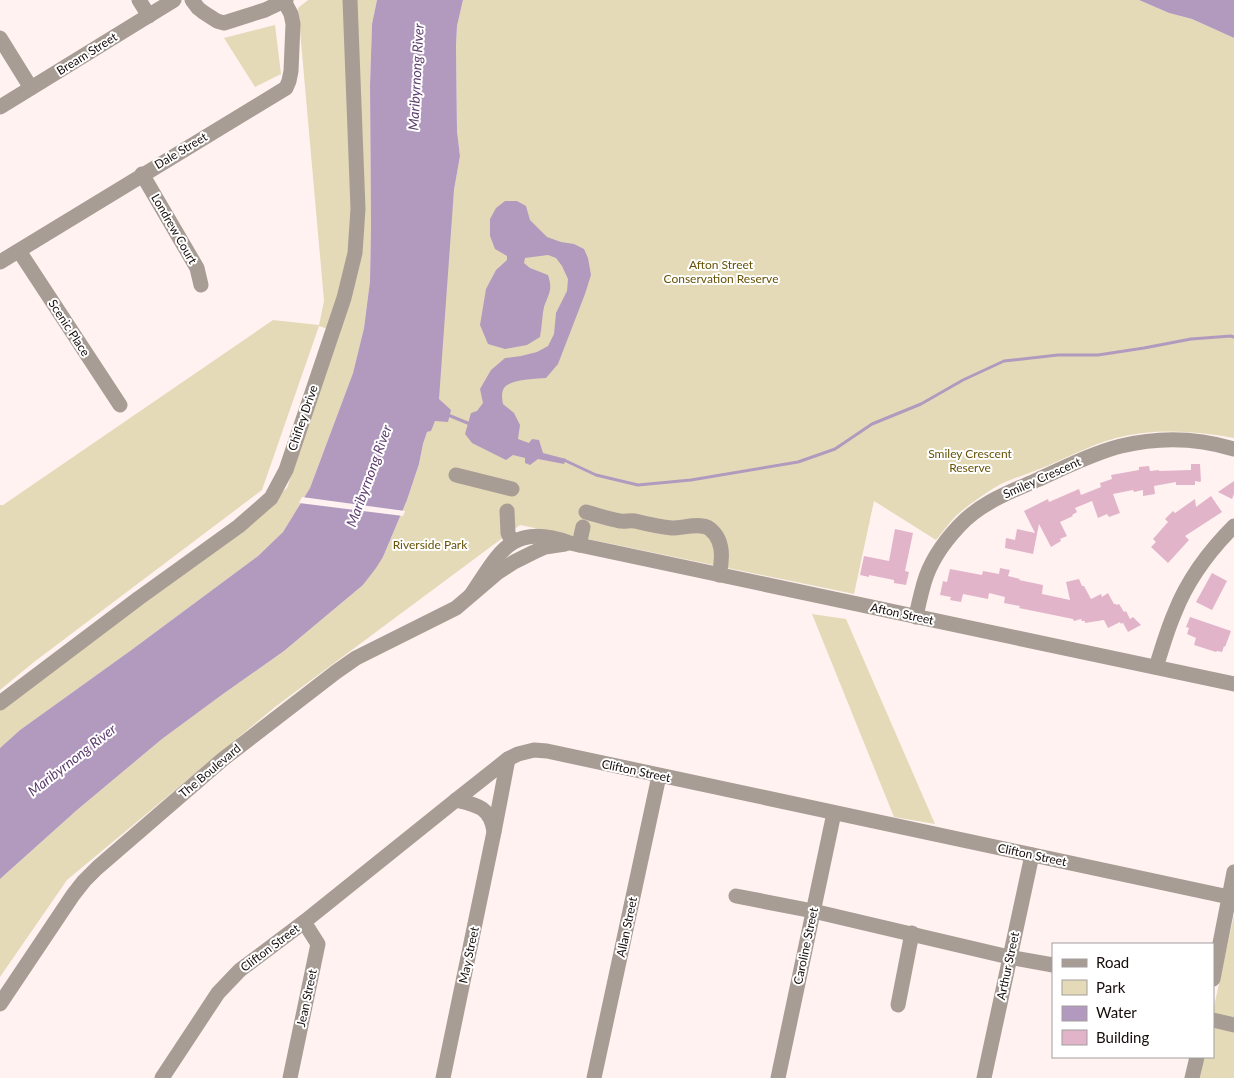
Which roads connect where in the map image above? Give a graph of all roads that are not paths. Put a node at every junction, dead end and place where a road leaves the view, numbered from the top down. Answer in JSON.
{"nodes":[{"id":1,"x":139,"y":0,"type":"edge"},
{"id":2,"x":174,"y":0,"type":"edge"},
{"id":3,"x":192,"y":0,"type":"edge"},
{"id":4,"x":285,"y":0,"type":"edge"},
{"id":5,"x":350,"y":0,"type":"edge"},
{"id":6,"x":264,"y":5,"type":"edge"},
{"id":7,"x":149,"y":16,"type":"junction"},
{"id":8,"x":0,"y":38,"type":"edge"},
{"id":9,"x":31,"y":88,"type":"junction"},
{"id":10,"x":0,"y":107,"type":"edge"},
{"id":11,"x":142,"y":174,"type":"junction"},
{"id":12,"x":19,"y":251,"type":"junction"},
{"id":13,"x":0,"y":262,"type":"edge"},
{"id":14,"x":201,"y":284,"type":"dead end"},
{"id":15,"x":120,"y":405,"type":"dead end"},
{"id":16,"x":1234,"y":449,"type":"edge"},
{"id":17,"x":456,"y":475,"type":"dead end"},
{"id":18,"x":512,"y":489,"type":"dead end"},
{"id":19,"x":507,"y":510,"type":"dead end"},
{"id":20,"x":1234,"y":526,"type":"edge"},
{"id":21,"x":512,"y":542,"type":"junction"},
{"id":22,"x":574,"y":544,"type":"junction"},
{"id":23,"x":720,"y":575,"type":"junction"},
{"id":24,"x":471,"y":595,"type":"junction"},
{"id":25,"x":916,"y":617,"type":"junction"},
{"id":26,"x":1156,"y":667,"type":"junction"},
{"id":27,"x":1234,"y":684,"type":"edge"},
{"id":28,"x":0,"y":702,"type":"edge"},
{"id":29,"x":508,"y":760,"type":"junction"},
{"id":30,"x":659,"y":776,"type":"junction"},
{"id":31,"x":456,"y":800,"type":"junction"},
{"id":32,"x":834,"y":813,"type":"junction"},
{"id":33,"x":494,"y":832,"type":"junction"},
{"id":34,"x":1032,"y":855,"type":"junction"},
{"id":35,"x":1234,"y":872,"type":"edge"},
{"id":36,"x":736,"y":896,"type":"dead end"},
{"id":37,"x":1229,"y":897,"type":"junction"},
{"id":38,"x":814,"y":911,"type":"junction"},
{"id":39,"x":304,"y":922,"type":"junction"},
{"id":40,"x":912,"y":934,"type":"junction"},
{"id":41,"x":1010,"y":956,"type":"junction"},
{"id":42,"x":1052,"y":965,"type":"edge"},
{"id":43,"x":1214,"y":973,"type":"edge"},
{"id":44,"x":0,"y":1004,"type":"edge"},
{"id":45,"x":898,"y":1005,"type":"dead end"},
{"id":46,"x":1214,"y":1020,"type":"edge"},
{"id":47,"x":1234,"y":1025,"type":"edge"},
{"id":48,"x":1197,"y":1058,"type":"edge"},
{"id":49,"x":162,"y":1078,"type":"edge"},
{"id":50,"x":290,"y":1078,"type":"edge"},
{"id":51,"x":443,"y":1078,"type":"edge"},
{"id":52,"x":594,"y":1078,"type":"edge"},
{"id":53,"x":778,"y":1078,"type":"edge"},
{"id":54,"x":984,"y":1078,"type":"edge"},
{"id":55,"x":1192,"y":1078,"type":"edge"}],
"edges":[{"from":1,"to":7,"type":"street"},
{"from":2,"to":7,"type":"street","name":"Bream Street"},
{"from":3,"to":6,"type":"street"},
{"from":4,"to":6,"type":"street"},
{"from":4,"to":11,"type":"street","name":"Dale Street"},
{"from":5,"to":28,"type":"street","name":"Chifley Drive"},
{"from":7,"to":9,"type":"street","name":"Bream Street"},
{"from":8,"to":9,"type":"street"},
{"from":9,"to":10,"type":"street","name":"Bream Street"},
{"from":11,"to":12,"type":"street","name":"Dale Street"},
{"from":11,"to":14,"type":"street","name":"Londrew Court"},
{"from":12,"to":13,"type":"street","name":"Dale Street"},
{"from":12,"to":15,"type":"street","name":"Scenic Place"},
{"from":16,"to":25,"type":"street","name":"Smiley Crescent"},
{"from":17,"to":18,"type":"street"},
{"from":19,"to":21,"type":"street"},
{"from":20,"to":26,"type":"street"},
{"from":21,"to":22,"type":"street"},
{"from":21,"to":24,"type":"street","name":"The Boulevard"},
{"from":22,"to":23,"type":"street","name":"Afton Street"},
{"from":22,"to":23,"type":"street"},
{"from":22,"to":24,"type":"street","name":"The Boulevard"},
{"from":23,"to":25,"type":"street","name":"Afton Street"},
{"from":24,"to":44,"type":"street","name":"The Boulevard"},
{"from":25,"to":26,"type":"street","name":"Afton Street"},
{"from":26,"to":27,"type":"street","name":"Afton Street"},
{"from":29,"to":30,"type":"street","name":"Clifton Street"},
{"from":29,"to":31,"type":"street","name":"Clifton Street"},
{"from":29,"to":33,"type":"street","name":"May Street"},
{"from":30,"to":32,"type":"street","name":"Clifton Street"},
{"from":30,"to":52,"type":"street","name":"Allan Street"},
{"from":31,"to":33,"type":"street"},
{"from":31,"to":39,"type":"street","name":"Clifton Street"},
{"from":32,"to":34,"type":"street","name":"Clifton Street"},
{"from":32,"to":38,"type":"street","name":"Caroline Street"},
{"from":33,"to":51,"type":"street","name":"May Street"},
{"from":34,"to":37,"type":"street","name":"Clifton Street"},
{"from":34,"to":41,"type":"street","name":"Arthur Street"},
{"from":35,"to":37,"type":"street"},
{"from":36,"to":38,"type":"street"},
{"from":37,"to":43,"type":"street"},
{"from":38,"to":40,"type":"street"},
{"from":38,"to":53,"type":"street","name":"Caroline Street"},
{"from":39,"to":49,"type":"street","name":"Clifton Street"},
{"from":39,"to":50,"type":"street","name":"Jean Street"},
{"from":40,"to":41,"type":"street"},
{"from":40,"to":45,"type":"street"},
{"from":41,"to":42,"type":"street"},
{"from":41,"to":54,"type":"street","name":"Arthur Street"},
{"from":46,"to":47,"type":"street"},
{"from":48,"to":55,"type":"street"}]}
